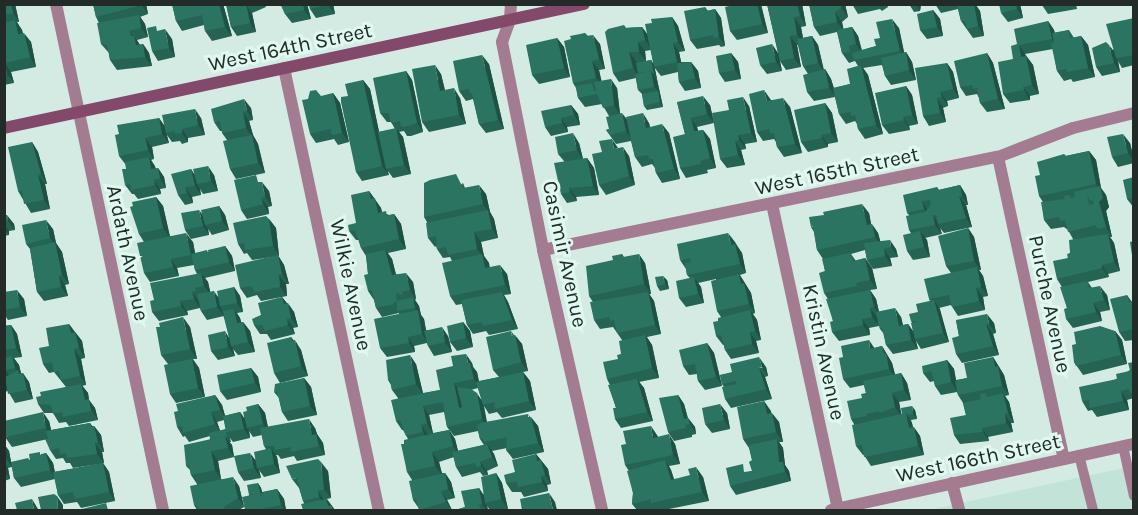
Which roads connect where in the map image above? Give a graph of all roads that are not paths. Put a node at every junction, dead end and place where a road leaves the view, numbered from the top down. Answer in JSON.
{"nodes":[{"id":1,"x":56,"y":4,"type":"edge"},
{"id":2,"x":511,"y":4,"type":"edge"},
{"id":3,"x":584,"y":4,"type":"edge"},
{"id":4,"x":510,"y":20,"type":"junction"},
{"id":5,"x":284,"y":69,"type":"junction"},
{"id":6,"x":78,"y":112,"type":"junction"},
{"id":7,"x":1134,"y":113,"type":"edge"},
{"id":8,"x":4,"y":128,"type":"edge"},
{"id":9,"x":998,"y":157,"type":"junction"},
{"id":10,"x":772,"y":204,"type":"junction"},
{"id":11,"x":543,"y":250,"type":"junction"},
{"id":12,"x":1128,"y":445,"type":"edge"},
{"id":13,"x":1079,"y":455,"type":"junction"},
{"id":14,"x":1064,"y":459,"type":"junction"},
{"id":15,"x":952,"y":483,"type":"junction"},
{"id":16,"x":1134,"y":496,"type":"edge"},
{"id":17,"x":163,"y":510,"type":"edge"},
{"id":18,"x":380,"y":510,"type":"edge"},
{"id":19,"x":602,"y":510,"type":"edge"},
{"id":20,"x":834,"y":510,"type":"edge"},
{"id":21,"x":958,"y":510,"type":"edge"},
{"id":22,"x":1093,"y":510,"type":"edge"}],
"edges":[{"from":1,"to":6,"type":"street","name":"Ardath Avenue"},
{"from":2,"to":4,"type":"street","name":"Casimir Avenue"},
{"from":3,"to":4,"type":"street","name":"West 164th Street"},
{"from":4,"to":5,"type":"street","name":"West 164th Street"},
{"from":4,"to":11,"type":"street","name":"Casimir Avenue"},
{"from":5,"to":6,"type":"street","name":"West 164th Street"},
{"from":5,"to":18,"type":"street","name":"Wilkie Avenue"},
{"from":6,"to":8,"type":"street","name":"West 164th Street"},
{"from":6,"to":17,"type":"street","name":"Ardath Avenue"},
{"from":7,"to":9,"type":"street","name":"West 165th Street"},
{"from":9,"to":10,"type":"street","name":"West 165th Street"},
{"from":9,"to":14,"type":"street","name":"Purche Avenue"},
{"from":10,"to":11,"type":"street","name":"West 165th Street"},
{"from":10,"to":20,"type":"street","name":"Kristin Avenue"},
{"from":11,"to":19,"type":"street","name":"Casimir Avenue"},
{"from":12,"to":13,"type":"street","name":"West 166th Street"},
{"from":12,"to":16,"type":"lane"},
{"from":13,"to":14,"type":"street","name":"West 166th Street"},
{"from":13,"to":22,"type":"lane"},
{"from":14,"to":15,"type":"street","name":"West 166th Street"},
{"from":15,"to":20,"type":"street","name":"West 166th Street"},
{"from":15,"to":21,"type":"street"}]}
